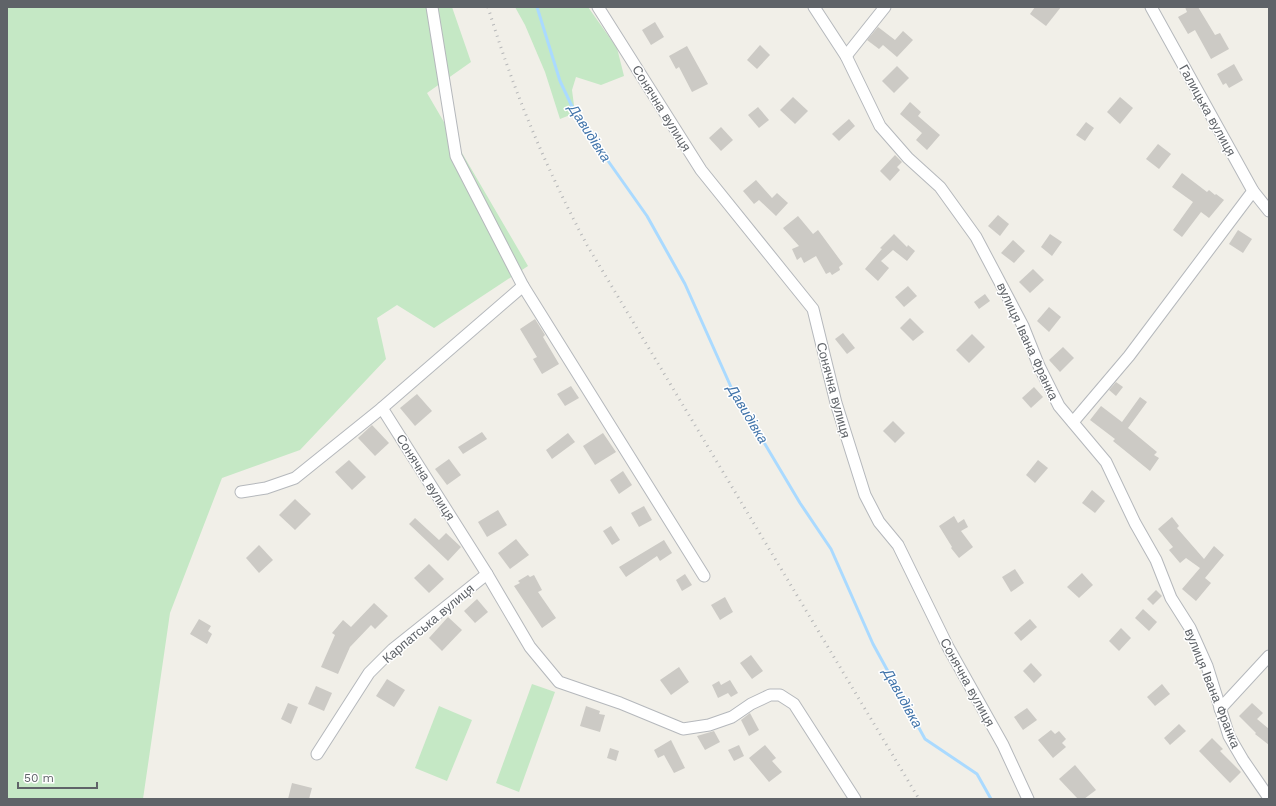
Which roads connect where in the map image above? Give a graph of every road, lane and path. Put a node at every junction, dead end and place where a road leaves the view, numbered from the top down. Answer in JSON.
{"nodes":[{"id":1,"x":432,"y":7,"type":"edge"},
{"id":2,"x":598,"y":7,"type":"edge"},
{"id":3,"x":814,"y":7,"type":"edge"},
{"id":4,"x":885,"y":7,"type":"edge"},
{"id":5,"x":1151,"y":7,"type":"edge"},
{"id":6,"x":846,"y":56,"type":"junction"},
{"id":7,"x":1253,"y":191,"type":"junction"},
{"id":8,"x":1269,"y":211,"type":"edge"},
{"id":9,"x":523,"y":286,"type":"junction"},
{"id":10,"x":382,"y":408,"type":"junction"},
{"id":11,"x":1073,"y":422,"type":"junction"},
{"id":12,"x":241,"y":492,"type":"dead end"},
{"id":13,"x":487,"y":574,"type":"junction"},
{"id":14,"x":704,"y":576,"type":"dead end"},
{"id":15,"x":1269,"y":656,"type":"edge"},
{"id":16,"x":1220,"y":709,"type":"junction"},
{"id":17,"x":317,"y":754,"type":"dead end"},
{"id":18,"x":1269,"y":798,"type":"edge"},
{"id":19,"x":855,"y":799,"type":"edge"},
{"id":20,"x":1028,"y":799,"type":"edge"}],
"edges":[{"from":1,"to":9,"type":"street"},
{"from":2,"to":20,"type":"street","name":"Сонячна вулиця"},
{"from":3,"to":6,"type":"street","name":"вулиця Івана Франка"},
{"from":4,"to":6,"type":"street"},
{"from":5,"to":7,"type":"street","name":"Галицька вулиця"},
{"from":6,"to":11,"type":"street","name":"вулиця Івана Франка"},
{"from":7,"to":8,"type":"street","name":"Галицька вулиця"},
{"from":7,"to":11,"type":"street"},
{"from":9,"to":10,"type":"street"},
{"from":9,"to":14,"type":"street"},
{"from":10,"to":12,"type":"street"},
{"from":10,"to":13,"type":"street","name":"Сонячна вулиця"},
{"from":11,"to":16,"type":"street","name":"вулиця Івана Франка"},
{"from":13,"to":17,"type":"street","name":"Карпатська вулиця"},
{"from":13,"to":19,"type":"street","name":"Сонячна вулиця"},
{"from":15,"to":16,"type":"street"},
{"from":16,"to":18,"type":"street","name":"вулиця Івана Франка"}]}
